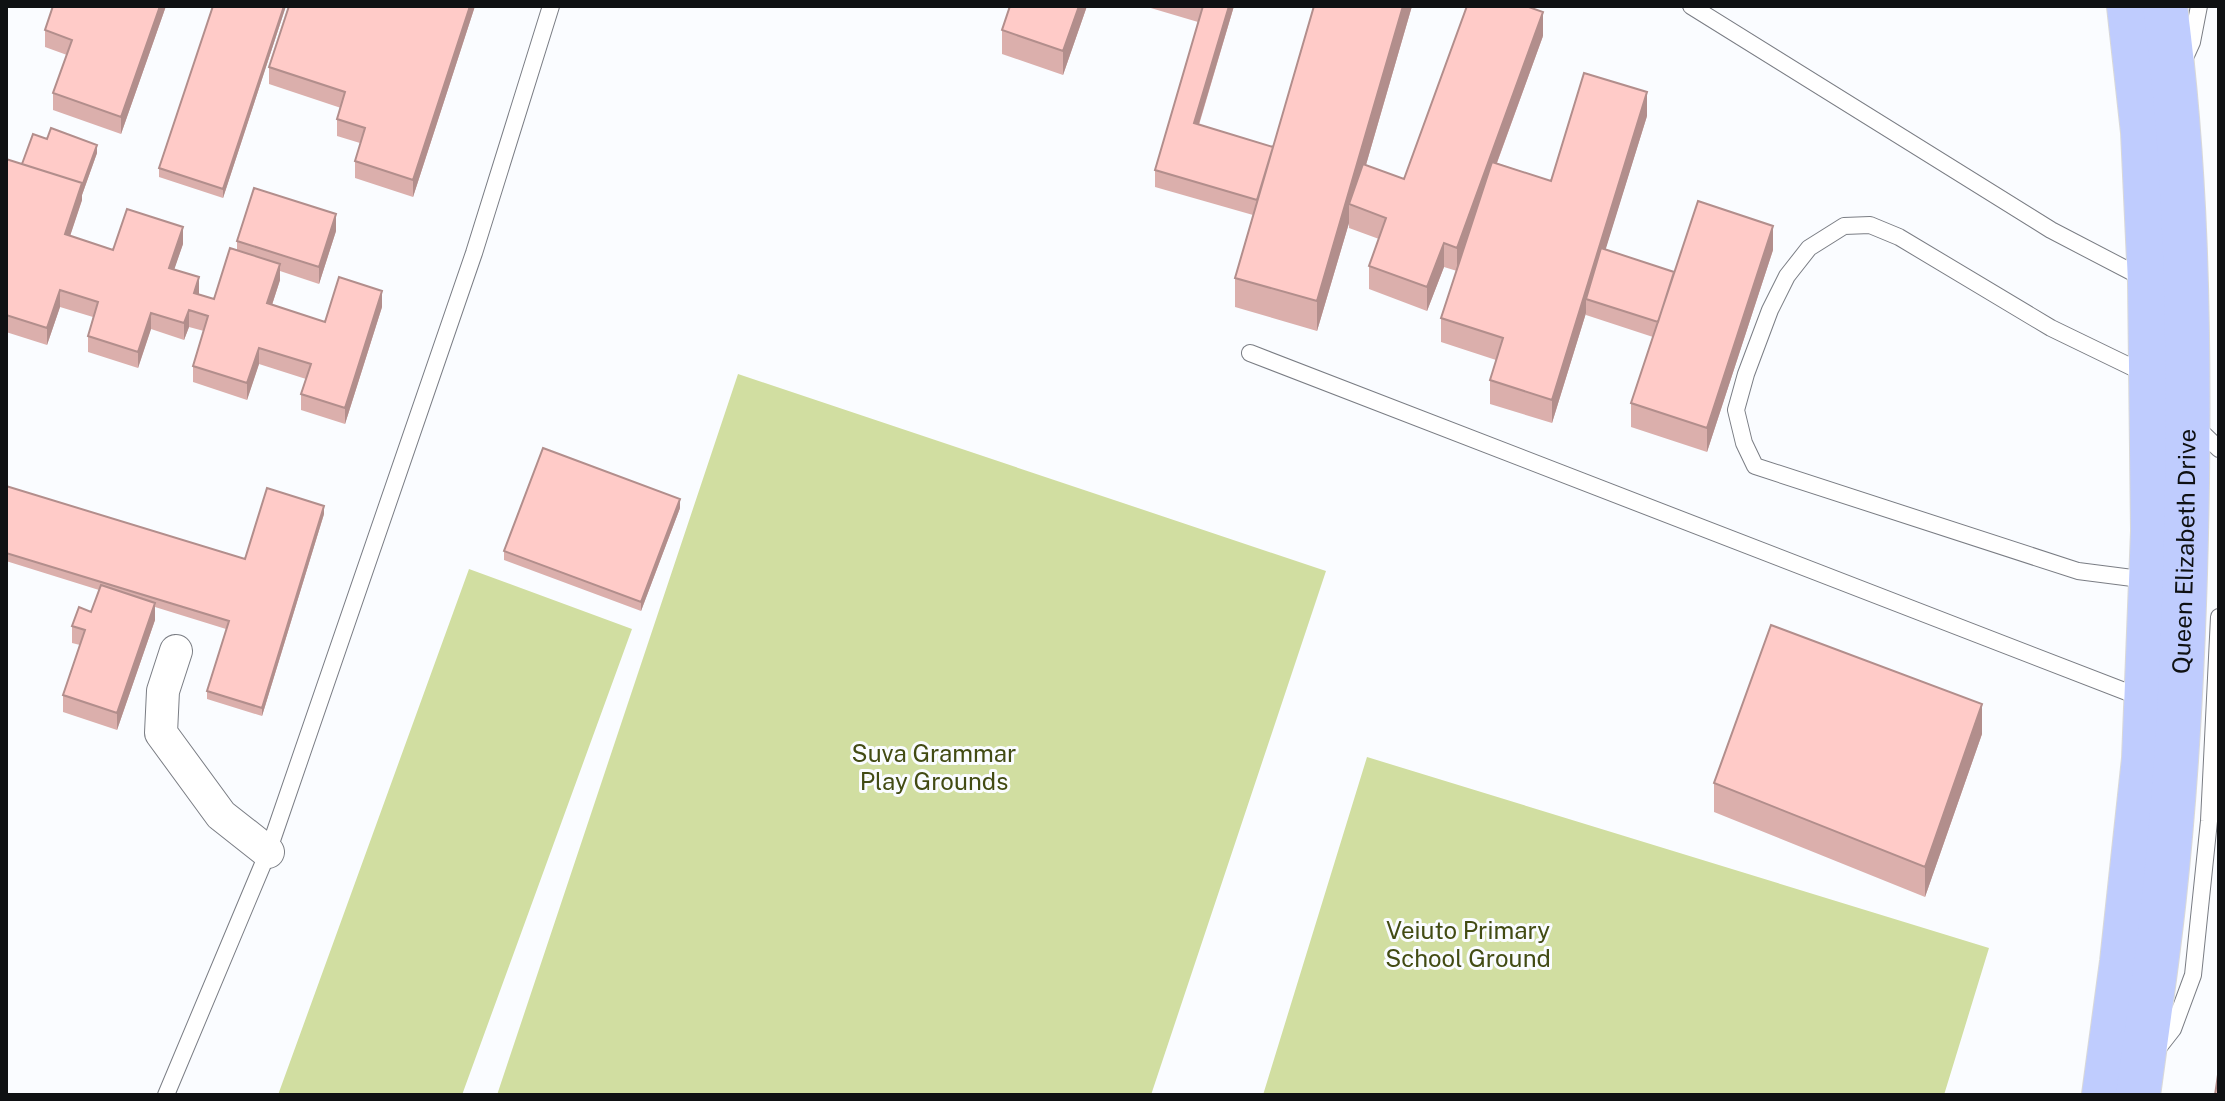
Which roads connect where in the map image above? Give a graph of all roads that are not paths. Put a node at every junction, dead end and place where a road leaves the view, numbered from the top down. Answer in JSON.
{"nodes":[{"id":1,"x":551,"y":6,"type":"edge"},
{"id":2,"x":1691,"y":6,"type":"edge"},
{"id":3,"x":2129,"y":6,"type":"edge"},
{"id":4,"x":2165,"y":6,"type":"edge"},
{"id":5,"x":2199,"y":6,"type":"edge"},
{"id":6,"x":2175,"y":81,"type":"junction"},
{"id":7,"x":2150,"y":282,"type":"junction"},
{"id":8,"x":1250,"y":353,"type":"dead end"},
{"id":9,"x":2151,"y":376,"type":"junction"},
{"id":10,"x":2204,"y":434,"type":"edge"},
{"id":11,"x":2168,"y":580,"type":"junction"},
{"id":12,"x":2219,"y":617,"type":"edge"},
{"id":13,"x":176,"y":651,"type":"dead end"},
{"id":14,"x":2147,"y":700,"type":"junction"},
{"id":15,"x":268,"y":852,"type":"junction"},
{"id":16,"x":2140,"y":1082,"type":"edge"},
{"id":17,"x":166,"y":1095,"type":"edge"},
{"id":18,"x":2104,"y":1095,"type":"edge"}],
"edges":[{"from":1,"to":15,"type":"lane"},
{"from":2,"to":7,"type":"lane"},
{"from":3,"to":7,"type":"main road","name":"Queen Elizabeth Drive"},
{"from":4,"to":6,"type":"main road","name":"Queen Elizabeth Drive"},
{"from":5,"to":6,"type":"lane"},
{"from":6,"to":10,"type":"main road","name":"Queen Elizabeth Drive"},
{"from":7,"to":9,"type":"main road","name":"Queen Elizabeth Drive"},
{"from":8,"to":14,"type":"lane"},
{"from":9,"to":11,"type":"main road","name":"Queen Elizabeth Drive"},
{"from":9,"to":11,"type":"lane"},
{"from":10,"to":11,"type":"main road","name":"Queen Elizabeth Drive"},
{"from":11,"to":14,"type":"main road","name":"Queen Elizabeth Drive"},
{"from":11,"to":16,"type":"main road","name":"Queen Elizabeth Drive"},
{"from":12,"to":16,"type":"lane"},
{"from":13,"to":15,"type":"street"},
{"from":14,"to":18,"type":"main road","name":"Queen Elizabeth Drive"},
{"from":15,"to":17,"type":"lane"}]}
